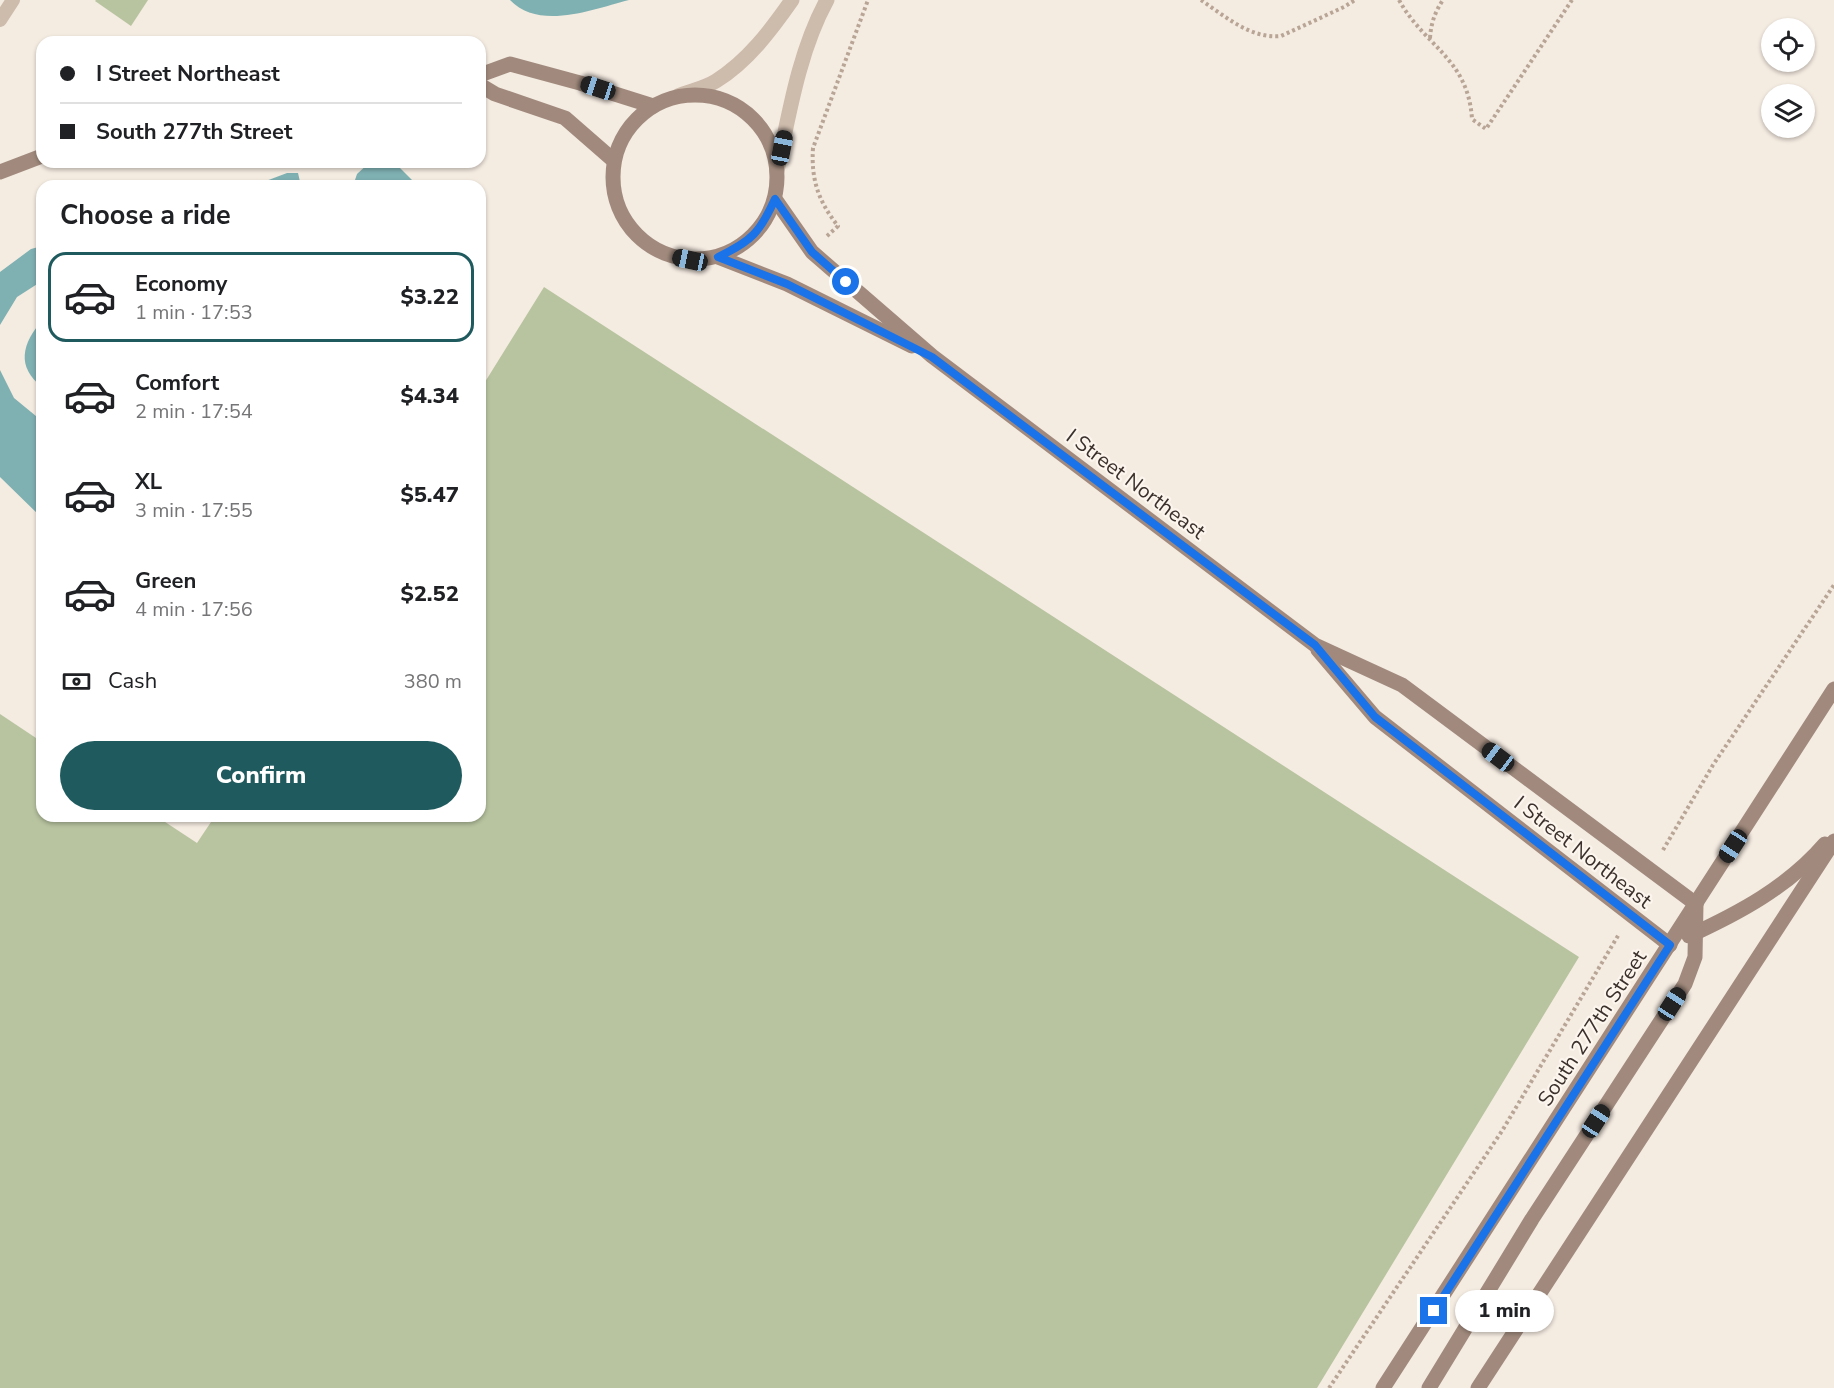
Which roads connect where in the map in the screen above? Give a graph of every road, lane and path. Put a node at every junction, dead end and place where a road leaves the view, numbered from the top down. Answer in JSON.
{"nodes":[{"id":1,"x":13,"y":0,"type":"edge"},
{"id":2,"x":792,"y":0,"type":"edge"},
{"id":3,"x":827,"y":0,"type":"edge"},
{"id":4,"x":868,"y":0,"type":"edge"},
{"id":5,"x":1202,"y":0,"type":"edge"},
{"id":6,"x":1355,"y":0,"type":"edge"},
{"id":7,"x":1399,"y":0,"type":"edge"},
{"id":8,"x":1443,"y":0,"type":"edge"},
{"id":9,"x":1572,"y":0,"type":"edge"},
{"id":10,"x":0,"y":20,"type":"edge"},
{"id":11,"x":1430,"y":38,"type":"junction"},
{"id":12,"x":486,"y":73,"type":"edge"},
{"id":13,"x":486,"y":89,"type":"edge"},
{"id":14,"x":678,"y":96,"type":"junction"},
{"id":15,"x":653,"y":106,"type":"junction"},
{"id":16,"x":36,"y":158,"type":"edge"},
{"id":17,"x":612,"y":159,"type":"junction"},
{"id":18,"x":777,"y":171,"type":"junction"},
{"id":19,"x":0,"y":172,"type":"edge"},
{"id":20,"x":775,"y":199,"type":"junction"},
{"id":21,"x":812,"y":252,"type":"junction"},
{"id":22,"x":718,"y":257,"type":"junction"},
{"id":23,"x":932,"y":357,"type":"junction"},
{"id":24,"x":1834,"y":585,"type":"edge"},
{"id":25,"x":1315,"y":645,"type":"junction"},
{"id":26,"x":1834,"y":689,"type":"edge"},
{"id":27,"x":1834,"y":833,"type":"edge"},
{"id":28,"x":1834,"y":842,"type":"edge"},
{"id":29,"x":1652,"y":872,"type":"junction"},
{"id":30,"x":1696,"y":904,"type":"junction"},
{"id":31,"x":1629,"y":914,"type":"junction"},
{"id":32,"x":1696,"y":933,"type":"junction"},
{"id":33,"x":1670,"y":945,"type":"junction"},
{"id":34,"x":1329,"y":1388,"type":"edge"},
{"id":35,"x":1383,"y":1388,"type":"edge"},
{"id":36,"x":1429,"y":1388,"type":"edge"},
{"id":37,"x":1478,"y":1388,"type":"edge"}],
"edges":[{"from":1,"to":10,"type":"lane"},
{"from":2,"to":14,"type":"street"},
{"from":3,"to":18,"type":"street"},
{"from":4,"to":21,"type":"path"},
{"from":5,"to":6,"type":"path"},
{"from":7,"to":11,"type":"path"},
{"from":8,"to":11,"type":"path"},
{"from":9,"to":11,"type":"path"},
{"from":12,"to":15,"type":"street"},
{"from":13,"to":17,"type":"street"},
{"from":14,"to":15,"type":"street"},
{"from":14,"to":18,"type":"street"},
{"from":15,"to":17,"type":"street"},
{"from":16,"to":19,"type":"street"},
{"from":17,"to":22,"type":"street"},
{"from":18,"to":20,"type":"street"},
{"from":20,"to":21,"type":"street","name":"I Street Northeast"},
{"from":20,"to":22,"type":"street"},
{"from":21,"to":23,"type":"street","name":"I Street Northeast"},
{"from":22,"to":23,"type":"street","name":"I Street Northeast"},
{"from":23,"to":25,"type":"street","name":"I Street Northeast"},
{"from":24,"to":29,"type":"path"},
{"from":25,"to":29,"type":"street","name":"I Street Northeast"},
{"from":25,"to":31,"type":"street","name":"I Street Northeast"},
{"from":26,"to":30,"type":"street","name":"South 277th Street"},
{"from":27,"to":32,"type":"street"},
{"from":28,"to":37,"type":"street"},
{"from":29,"to":30,"type":"street","name":"I Street Northeast"},
{"from":30,"to":32,"type":"street"},
{"from":30,"to":33,"type":"street","name":"South 277th Street"},
{"from":31,"to":33,"type":"street","name":"I Street Northeast"},
{"from":31,"to":34,"type":"path"},
{"from":32,"to":33,"type":"street"},
{"from":32,"to":36,"type":"street"},
{"from":33,"to":35,"type":"street","name":"South 277th Street"}]}
